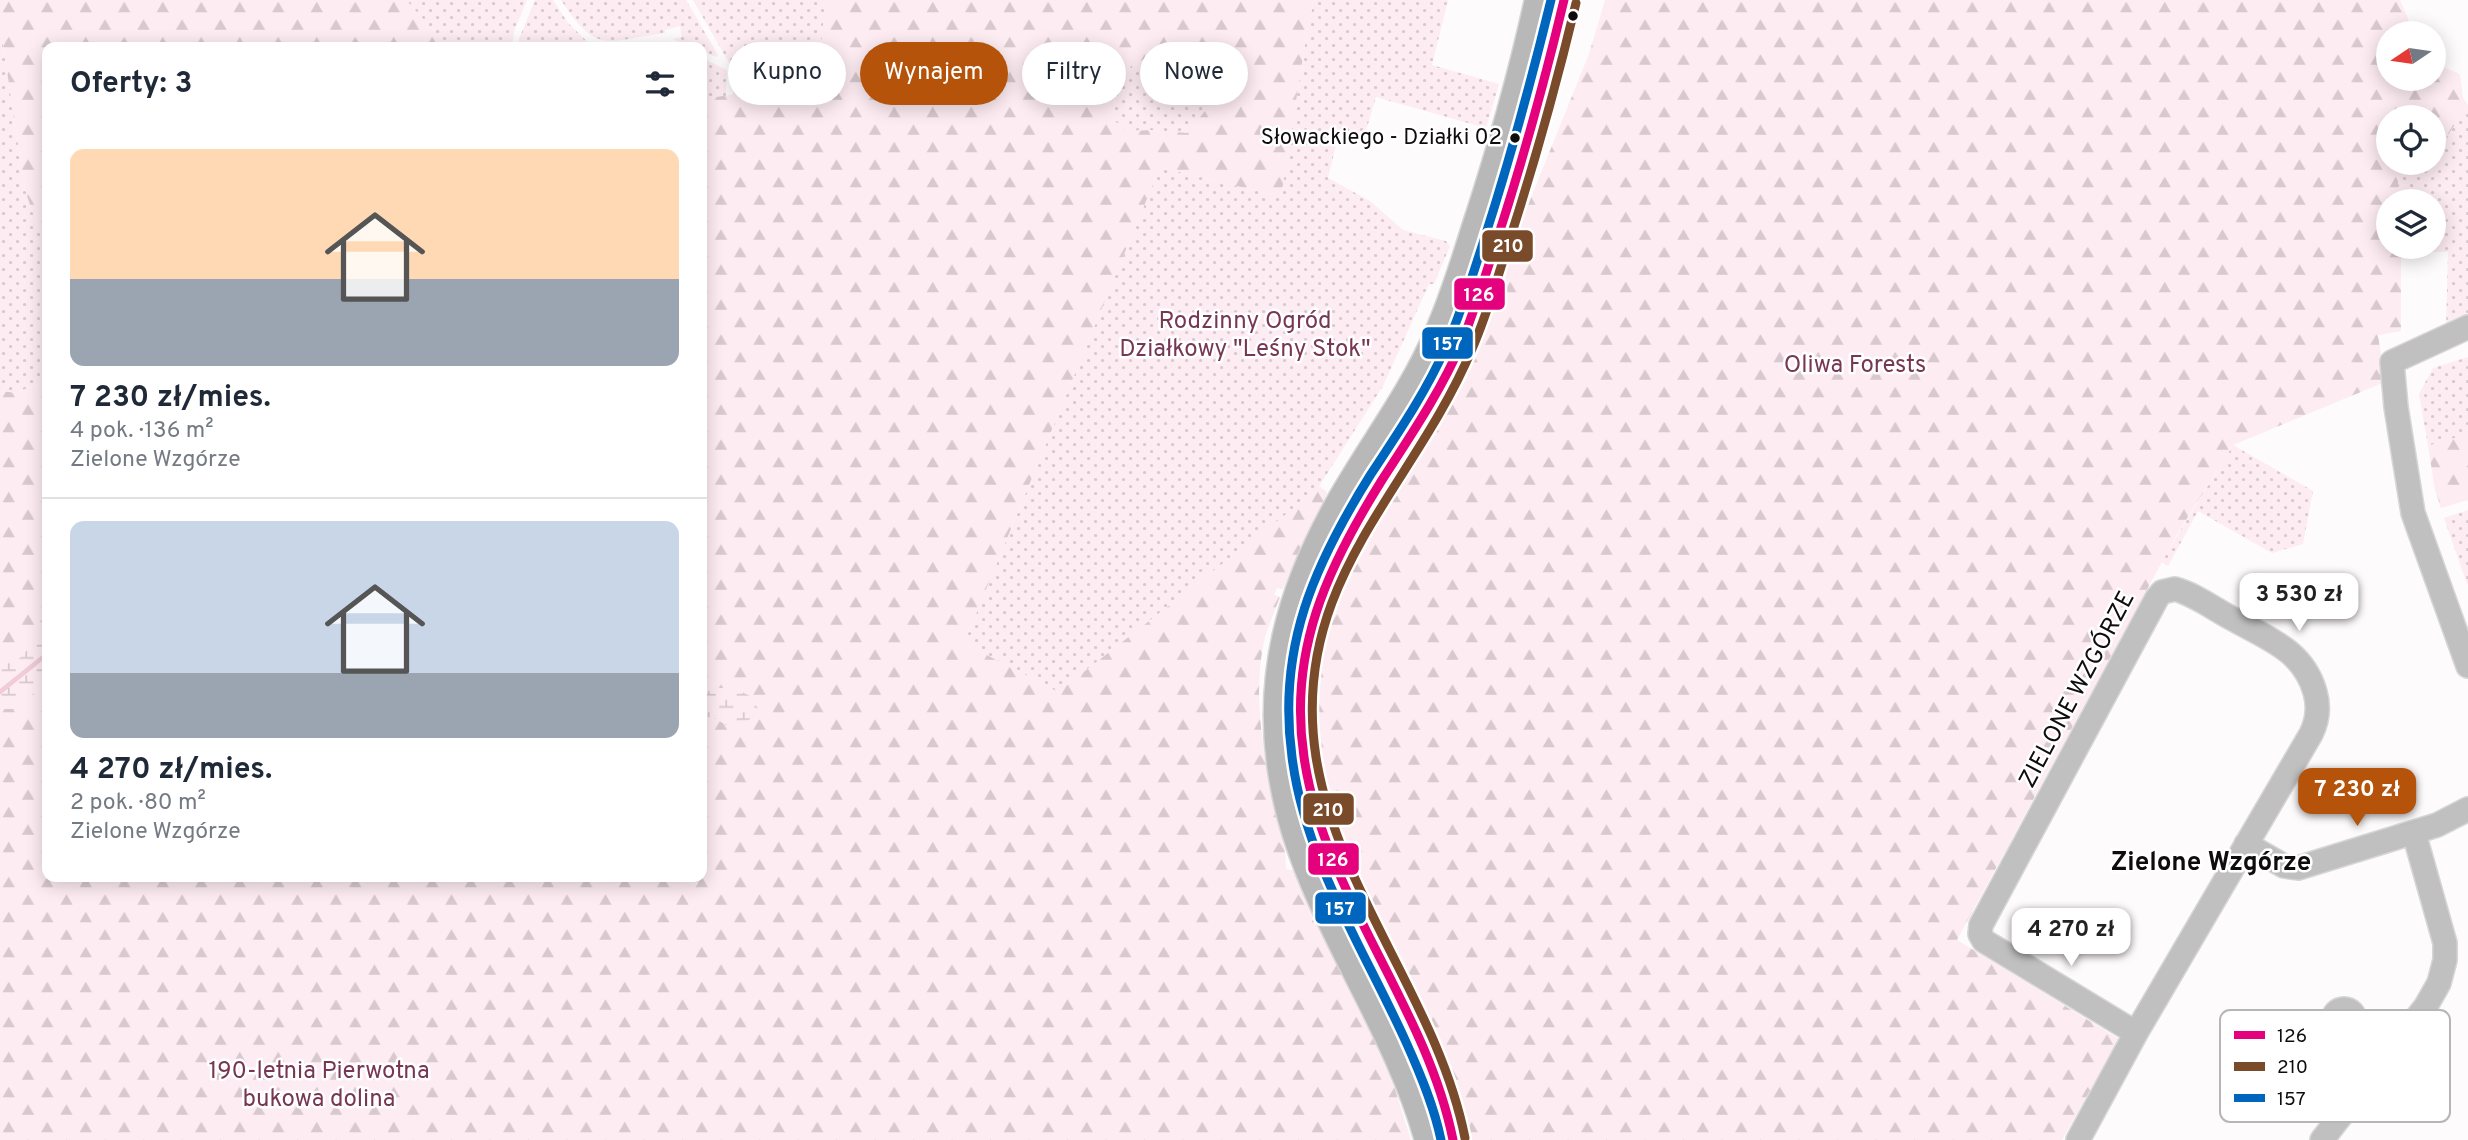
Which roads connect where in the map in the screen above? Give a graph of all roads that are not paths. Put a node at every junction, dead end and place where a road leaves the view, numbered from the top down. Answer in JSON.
{"nodes":[{"id":1,"x":1540,"y":0,"type":"edge"},
{"id":2,"x":1564,"y":0,"type":"edge"},
{"id":3,"x":2468,"y":327,"type":"edge"},
{"id":4,"x":2468,"y":666,"type":"edge"},
{"id":5,"x":2468,"y":808,"type":"edge"},
{"id":6,"x":2414,"y":833,"type":"junction"},
{"id":7,"x":2246,"y":844,"type":"junction"},
{"id":8,"x":2422,"y":1010,"type":"edge"},
{"id":9,"x":2136,"y":1033,"type":"junction"},
{"id":10,"x":2336,"y":1122,"type":"edge"},
{"id":11,"x":1430,"y":1140,"type":"edge"},
{"id":12,"x":1453,"y":1140,"type":"edge"},
{"id":13,"x":2078,"y":1140,"type":"edge"},
{"id":14,"x":2322,"y":1140,"type":"edge"}],
"edges":[{"from":1,"to":11,"type":"main road"},
{"from":2,"to":12,"type":"main road"},
{"from":3,"to":4,"type":"street"},
{"from":5,"to":6,"type":"street"},
{"from":6,"to":7,"type":"street"},
{"from":6,"to":8,"type":"street"},
{"from":7,"to":9,"type":"street","name":"ZIELONE WZGÓRZE"},
{"from":7,"to":9,"type":"street","name":"ZIELONE WZGÓRZE"},
{"from":9,"to":13,"type":"street","name":"ZIELONE WZGÓRZE"},
{"from":10,"to":14,"type":"street"}]}
